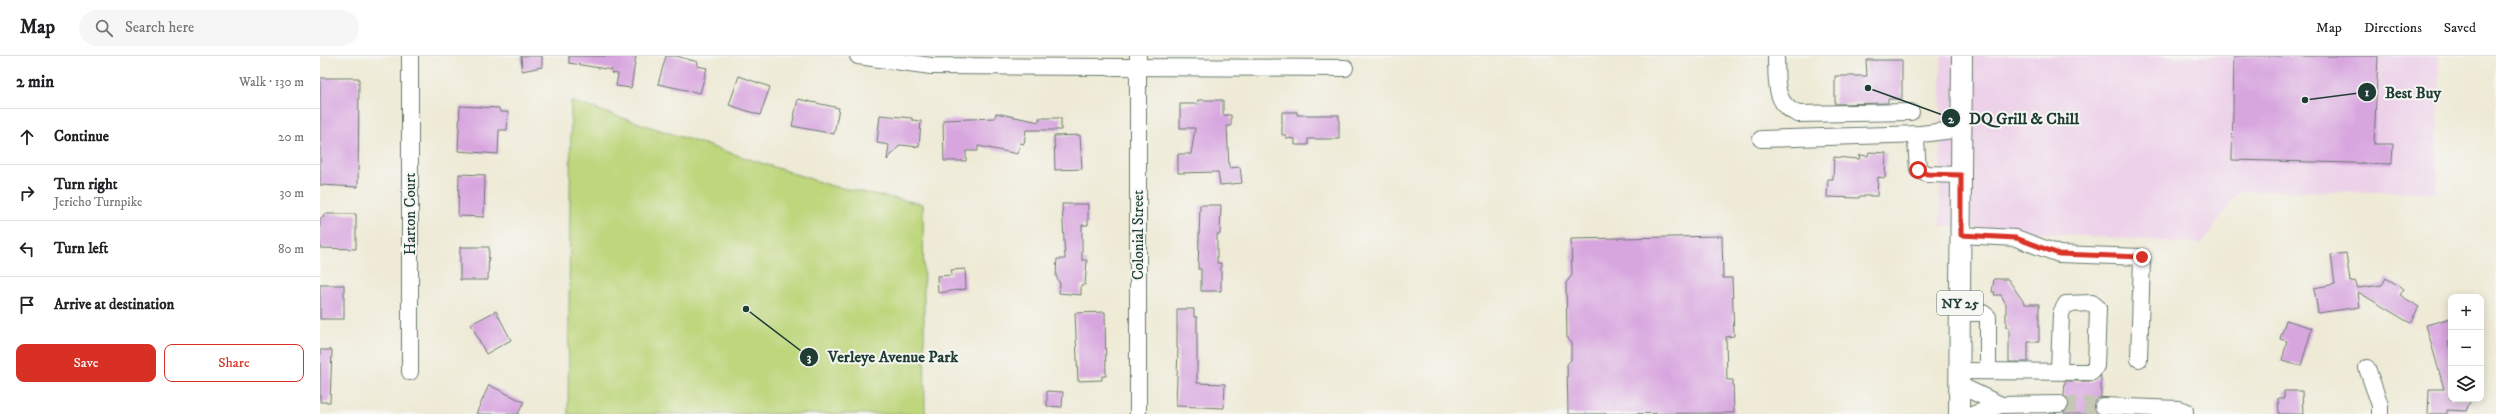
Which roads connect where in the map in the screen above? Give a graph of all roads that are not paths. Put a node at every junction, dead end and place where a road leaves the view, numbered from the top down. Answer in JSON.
{"nodes":[{"id":1,"x":410,"y":56,"type":"edge"},
{"id":2,"x":858,"y":56,"type":"edge"},
{"id":3,"x":1776,"y":56,"type":"edge"},
{"id":4,"x":1962,"y":56,"type":"edge"},
{"id":5,"x":1138,"y":62,"type":"edge"},
{"id":6,"x":1345,"y":68,"type":"dead end"},
{"id":7,"x":1911,"y":112,"type":"dead end"},
{"id":8,"x":1961,"y":129,"type":"junction"},
{"id":9,"x":1921,"y":134,"type":"junction"},
{"id":10,"x":1760,"y":139,"type":"dead end"},
{"id":11,"x":1961,"y":175,"type":"junction"},
{"id":12,"x":1961,"y":235,"type":"junction"},
{"id":13,"x":1960,"y":313,"type":"junction"},
{"id":14,"x":2139,"y":360,"type":"dead end"},
{"id":15,"x":2367,"y":368,"type":"dead end"},
{"id":16,"x":1988,"y":371,"type":"junction"},
{"id":17,"x":2059,"y":371,"type":"dead end"},
{"id":18,"x":410,"y":372,"type":"dead end"},
{"id":19,"x":1959,"y":378,"type":"junction"},
{"id":20,"x":2060,"y":404,"type":"tunnel mouth"},
{"id":21,"x":2001,"y":405,"type":"junction"},
{"id":22,"x":2106,"y":409,"type":"tunnel mouth"},
{"id":23,"x":1138,"y":414,"type":"edge"},
{"id":24,"x":1959,"y":414,"type":"edge"},
{"id":25,"x":1974,"y":414,"type":"edge"},
{"id":26,"x":2185,"y":414,"type":"edge"},
{"id":27,"x":2380,"y":414,"type":"edge"}],
"edges":[{"from":1,"to":18,"type":"street","name":"Harton Court"},
{"from":2,"to":5,"type":"street"},
{"from":3,"to":7,"type":"street"},
{"from":4,"to":8,"type":"main road","number":"NY 25"},
{"from":5,"to":6,"type":"street"},
{"from":5,"to":23,"type":"street","name":"Colonial Street"},
{"from":8,"to":9,"type":"street"},
{"from":8,"to":11,"type":"main road","number":"NY 25"},
{"from":9,"to":10,"type":"street"},
{"from":9,"to":11,"type":"street"},
{"from":11,"to":12,"type":"main road","number":"NY 25"},
{"from":12,"to":13,"type":"main road","number":"NY 25"},
{"from":12,"to":14,"type":"street"},
{"from":13,"to":16,"type":"street"},
{"from":13,"to":19,"type":"main road","number":"NY 25"},
{"from":15,"to":27,"type":"street"},
{"from":16,"to":17,"type":"street"},
{"from":16,"to":19,"type":"street"},
{"from":19,"to":21,"type":"street"},
{"from":19,"to":24,"type":"main road","number":"NY 25"},
{"from":20,"to":21,"type":"street"},
{"from":21,"to":25,"type":"street"},
{"from":22,"to":26,"type":"street"}]}
